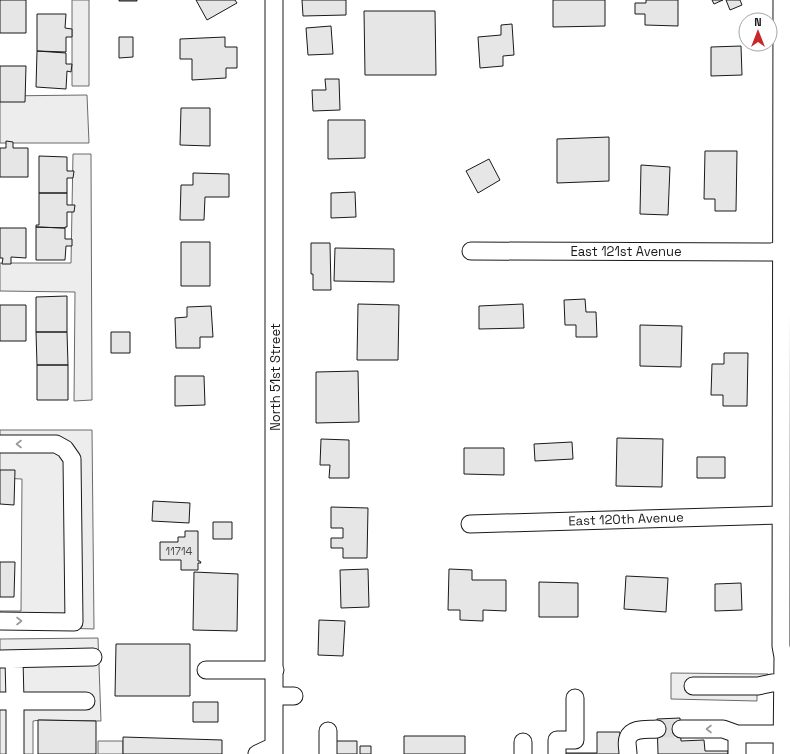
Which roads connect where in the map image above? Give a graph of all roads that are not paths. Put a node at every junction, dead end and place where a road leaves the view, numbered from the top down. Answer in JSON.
{"nodes":[{"id":1,"x":274,"y":0,"type":"edge"},
{"id":2,"x":782,"y":0,"type":"edge"},
{"id":3,"x":782,"y":249,"type":"junction"},
{"id":4,"x":471,"y":251,"type":"dead end"},
{"id":5,"x":0,"y":444,"type":"edge"},
{"id":6,"x":782,"y":515,"type":"junction"},
{"id":7,"x":470,"y":524,"type":"dead end"},
{"id":8,"x":0,"y":621,"type":"edge"},
{"id":9,"x":785,"y":653,"type":"edge"},
{"id":10,"x":93,"y":658,"type":"dead end"},
{"id":11,"x":7,"y":659,"type":"edge"},
{"id":12,"x":206,"y":670,"type":"dead end"},
{"id":13,"x":275,"y":670,"type":"junction"},
{"id":14,"x":783,"y":682,"type":"junction"},
{"id":15,"x":692,"y":686,"type":"dead end"},
{"id":16,"x":274,"y":696,"type":"junction"},
{"id":17,"x":294,"y":696,"type":"dead end"},
{"id":18,"x":574,"y":698,"type":"dead end"},
{"id":19,"x":8,"y":701,"type":"edge"},
{"id":20,"x":86,"y":701,"type":"dead end"},
{"id":21,"x":681,"y":729,"type":"tunnel mouth"},
{"id":22,"x":657,"y":730,"type":"tunnel mouth"},
{"id":23,"x":328,"y":731,"type":"dead end"},
{"id":24,"x":737,"y":734,"type":"junction"},
{"id":25,"x":783,"y":734,"type":"junction"},
{"id":26,"x":274,"y":750,"type":"edge"},
{"id":27,"x":628,"y":750,"type":"edge"},
{"id":28,"x":15,"y":754,"type":"edge"},
{"id":29,"x":257,"y":754,"type":"edge"},
{"id":30,"x":328,"y":754,"type":"edge"},
{"id":31,"x":557,"y":754,"type":"edge"},
{"id":32,"x":737,"y":754,"type":"edge"},
{"id":33,"x":782,"y":754,"type":"edge"}],
"edges":[{"from":1,"to":13,"type":"street","name":"North 51st Street"},
{"from":2,"to":3,"type":"street"},
{"from":3,"to":4,"type":"street","name":"East 121st Avenue"},
{"from":3,"to":6,"type":"street"},
{"from":8,"to":5,"type":"street","one_way":true},
{"from":6,"to":7,"type":"street","name":"East 120th Avenue"},
{"from":6,"to":9,"type":"street"},
{"from":9,"to":14,"type":"street"},
{"from":10,"to":11,"type":"street"},
{"from":11,"to":19,"type":"street"},
{"from":12,"to":13,"type":"street"},
{"from":13,"to":16,"type":"street","name":"North 51st Street"},
{"from":14,"to":15,"type":"street"},
{"from":14,"to":25,"type":"street"},
{"from":16,"to":17,"type":"street"},
{"from":16,"to":26,"type":"street","name":"North 51st Street"},
{"from":18,"to":31,"type":"street"},
{"from":19,"to":20,"type":"street"},
{"from":19,"to":28,"type":"street"},
{"from":24,"to":21,"type":"street","one_way":true},
{"from":22,"to":27,"type":"street"},
{"from":23,"to":30,"type":"street"},
{"from":24,"to":25,"type":"street"},
{"from":24,"to":32,"type":"street"},
{"from":25,"to":33,"type":"street"},
{"from":26,"to":29,"type":"street"}]}
